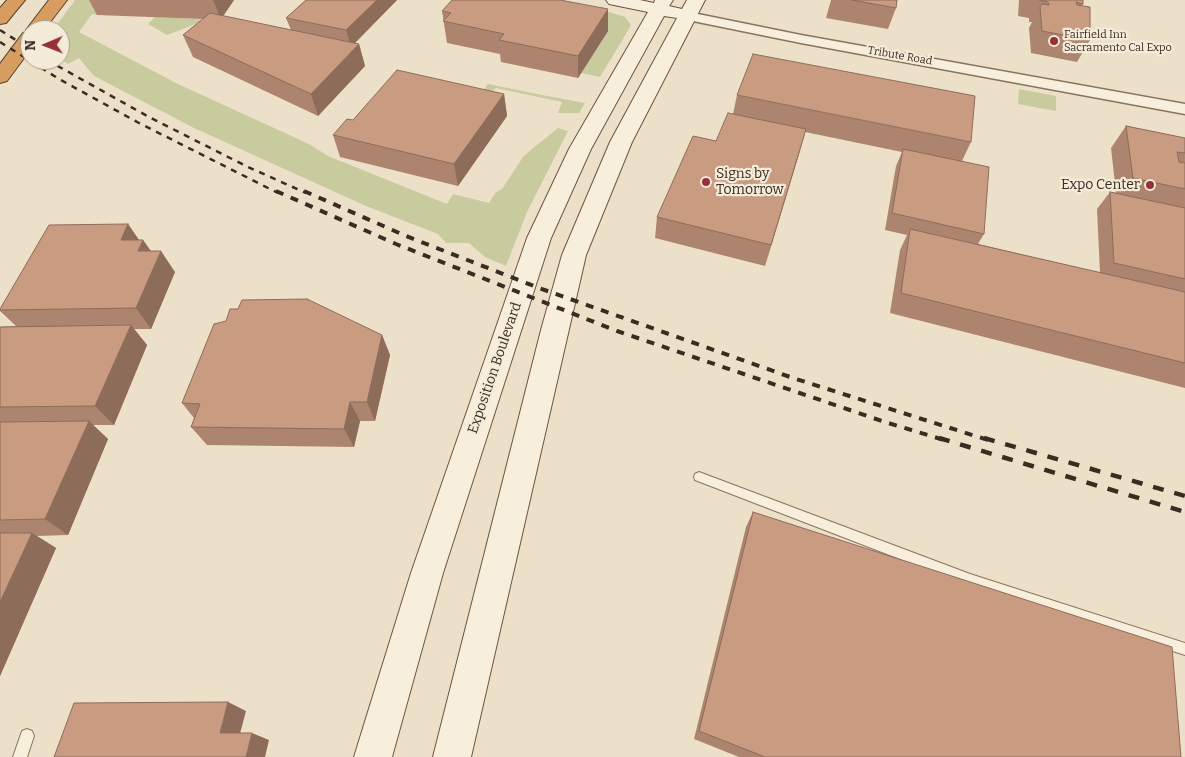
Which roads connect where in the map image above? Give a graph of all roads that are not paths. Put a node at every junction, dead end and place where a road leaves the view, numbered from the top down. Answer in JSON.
{"nodes":[{"id":1,"x":16,"y":0,"type":"edge"},
{"id":2,"x":58,"y":0,"type":"edge"},
{"id":3,"x":615,"y":0,"type":"edge"},
{"id":4,"x":677,"y":6,"type":"edge"},
{"id":5,"x":0,"y":19,"type":"edge"},
{"id":6,"x":43,"y":20,"type":"edge"},
{"id":7,"x":20,"y":50,"type":"edge"},
{"id":8,"x":0,"y":77,"type":"edge"},
{"id":9,"x":1185,"y":109,"type":"edge"},
{"id":10,"x":699,"y":476,"type":"dead end"},
{"id":11,"x":1185,"y":649,"type":"edge"},
{"id":12,"x":27,"y":736,"type":"dead end"},
{"id":13,"x":20,"y":757,"type":"edge"},
{"id":14,"x":374,"y":757,"type":"edge"},
{"id":15,"x":452,"y":757,"type":"edge"}],
"edges":[{"from":1,"to":5,"type":"highway"},
{"from":2,"to":6,"type":"highway"},
{"from":3,"to":4,"type":"main road","name":"Tribute Road"},
{"from":4,"to":9,"type":"street","name":"Tribute Road"},
{"from":4,"to":14,"type":"main road","name":"Exposition Boulevard"},
{"from":4,"to":15,"type":"main road"},
{"from":7,"to":8,"type":"highway"},
{"from":10,"to":11,"type":"lane"},
{"from":12,"to":13,"type":"lane"}]}
